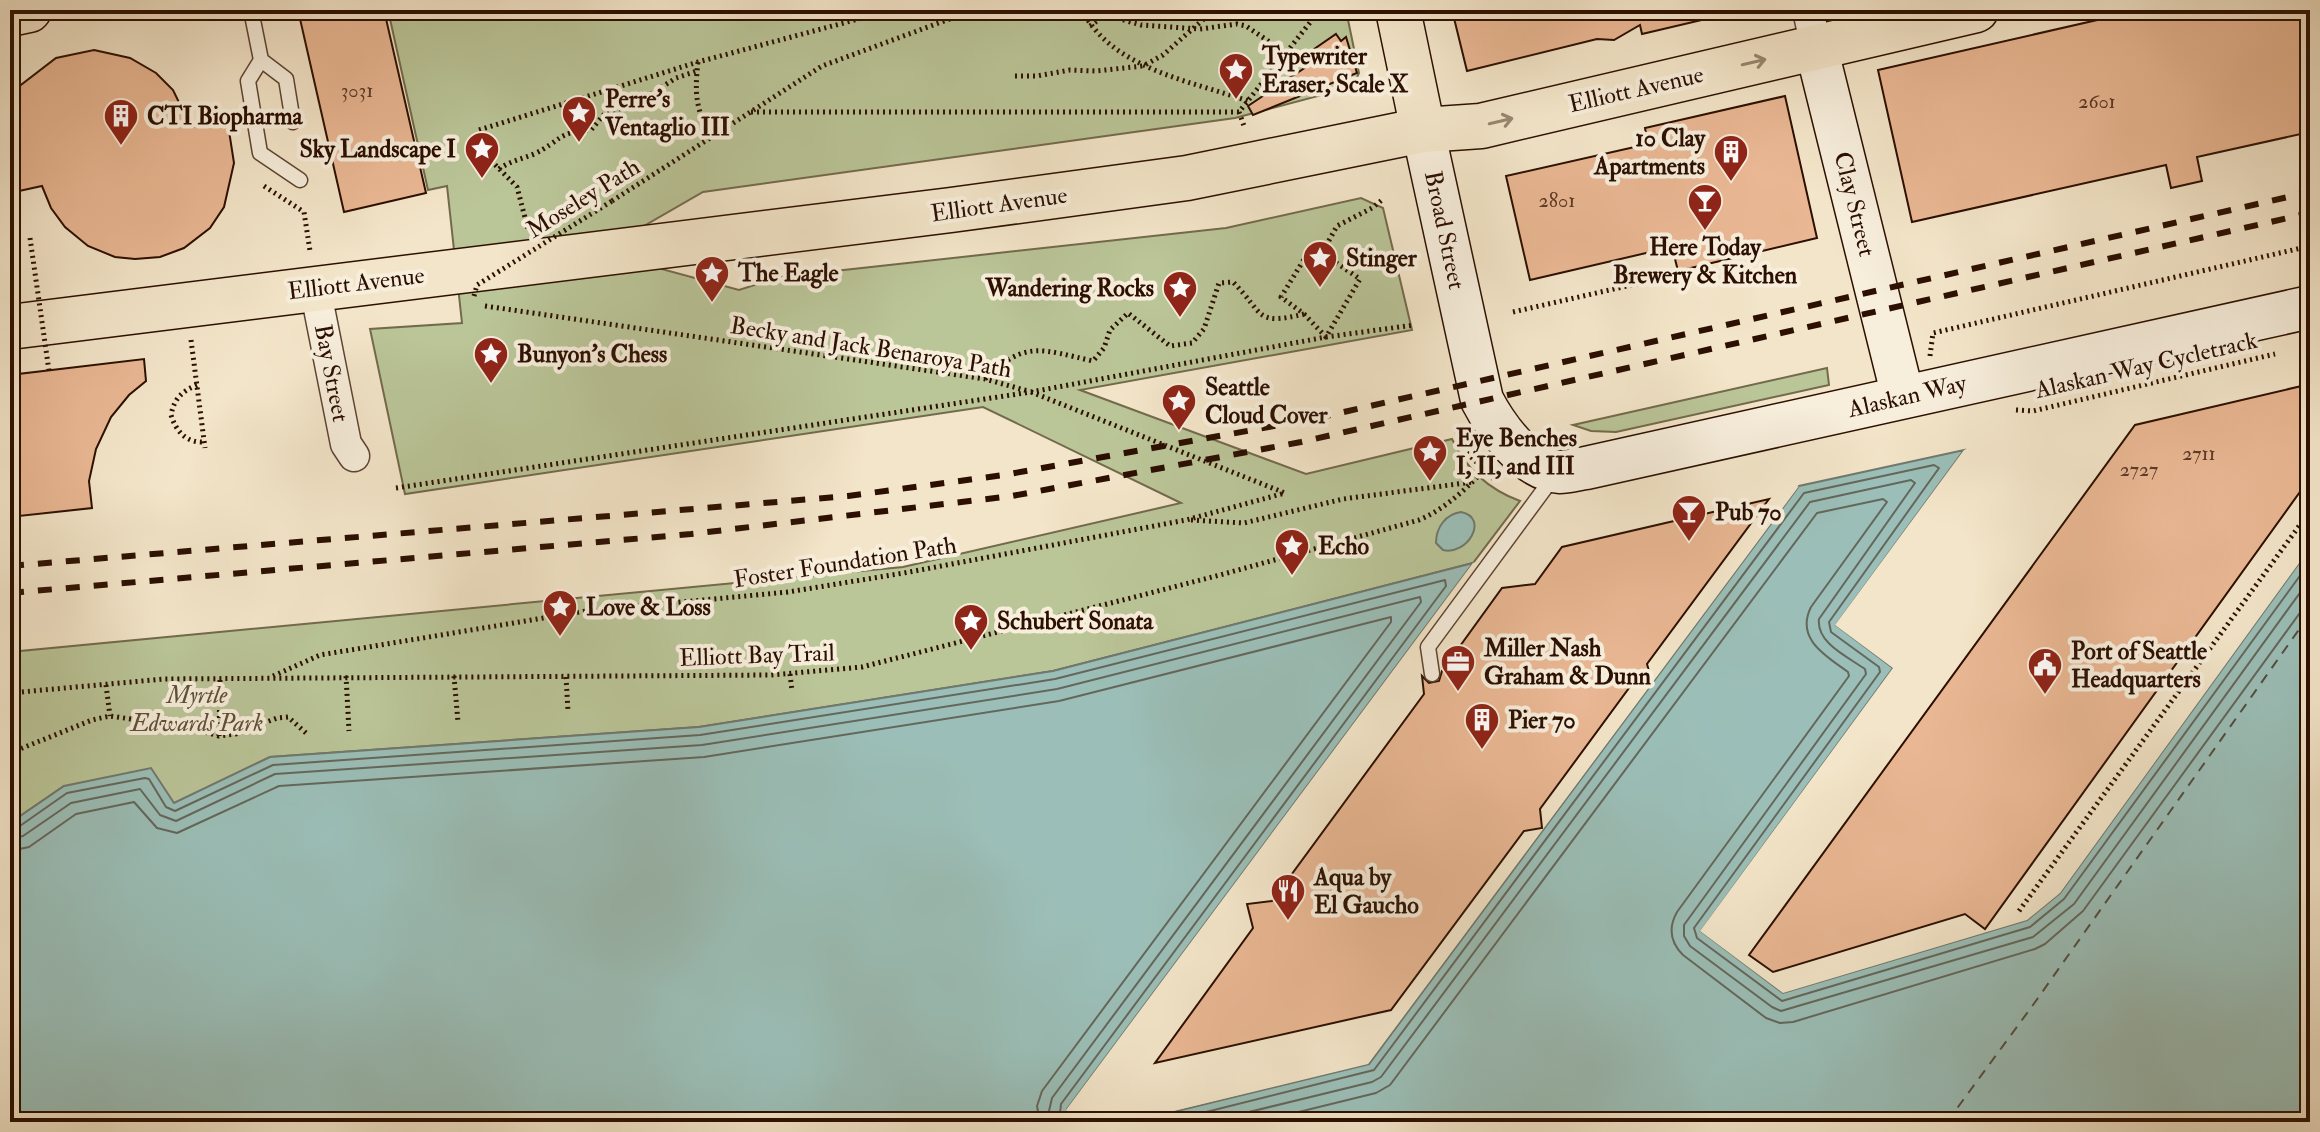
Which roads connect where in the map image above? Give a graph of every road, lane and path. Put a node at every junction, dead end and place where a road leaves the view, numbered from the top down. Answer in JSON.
{"nodes":[{"id":1,"x":29,"y":10,"type":"edge"},
{"id":2,"x":251,"y":10,"type":"edge"},
{"id":3,"x":892,"y":10,"type":"edge"},
{"id":4,"x":974,"y":10,"type":"edge"},
{"id":5,"x":1082,"y":10,"type":"edge"},
{"id":6,"x":1214,"y":10,"type":"edge"},
{"id":7,"x":1320,"y":10,"type":"edge"},
{"id":8,"x":1398,"y":10,"type":"edge"},
{"id":9,"x":1976,"y":10,"type":"edge"},
{"id":10,"x":10,"y":14,"type":"edge"},
{"id":11,"x":1090,"y":26,"type":"junction"},
{"id":12,"x":1812,"y":28,"type":"edge"},
{"id":13,"x":1192,"y":29,"type":"junction"},
{"id":14,"x":1286,"y":53,"type":"junction"},
{"id":15,"x":261,"y":60,"type":"junction"},
{"id":16,"x":698,"y":62,"type":"junction"},
{"id":17,"x":1143,"y":66,"type":"junction"},
{"id":18,"x":697,"y":71,"type":"junction"},
{"id":19,"x":1015,"y":76,"type":"dead end"},
{"id":20,"x":1248,"y":101,"type":"junction"},
{"id":21,"x":751,"y":112,"type":"junction"},
{"id":22,"x":1239,"y":112,"type":"junction"},
{"id":23,"x":293,"y":122,"type":"dead end"},
{"id":24,"x":1244,"y":126,"type":"dead end"},
{"id":25,"x":479,"y":130,"type":"dead end"},
{"id":26,"x":1423,"y":130,"type":"junction"},
{"id":27,"x":470,"y":139,"type":"dead end"},
{"id":28,"x":709,"y":139,"type":"junction"},
{"id":29,"x":499,"y":169,"type":"junction"},
{"id":30,"x":300,"y":180,"type":"dead end"},
{"id":31,"x":264,"y":186,"type":"dead end"},
{"id":32,"x":1382,"y":200,"type":"dead end"},
{"id":33,"x":523,"y":209,"type":"dead end"},
{"id":34,"x":30,"y":238,"type":"dead end"},
{"id":35,"x":2310,"y":246,"type":"edge"},
{"id":36,"x":1322,"y":253,"type":"junction"},
{"id":37,"x":312,"y":270,"type":"junction"},
{"id":38,"x":1671,"y":276,"type":"dead end"},
{"id":39,"x":474,"y":296,"type":"joint"},
{"id":40,"x":2310,"y":307,"type":"edge"},
{"id":41,"x":1513,"y":312,"type":"dead end"},
{"id":42,"x":1304,"y":314,"type":"junction"},
{"id":43,"x":1414,"y":325,"type":"dead end"},
{"id":44,"x":10,"y":327,"type":"edge"},
{"id":45,"x":1326,"y":337,"type":"junction"},
{"id":46,"x":191,"y":340,"type":"dead end"},
{"id":47,"x":2280,"y":353,"type":"dead end"},
{"id":48,"x":1930,"y":357,"type":"dead end"},
{"id":49,"x":49,"y":371,"type":"dead end"},
{"id":50,"x":985,"y":379,"type":"junction"},
{"id":51,"x":197,"y":385,"type":"junction"},
{"id":52,"x":1031,"y":392,"type":"junction"},
{"id":53,"x":1903,"y":397,"type":"junction"},
{"id":54,"x":2007,"y":408,"type":"dead end"},
{"id":55,"x":354,"y":456,"type":"dead end"},
{"id":56,"x":1497,"y":457,"type":"junction"},
{"id":57,"x":1557,"y":472,"type":"junction"},
{"id":58,"x":1474,"y":482,"type":"junction"},
{"id":59,"x":396,"y":488,"type":"dead end"},
{"id":60,"x":1285,"y":493,"type":"joint"},
{"id":61,"x":2310,"y":511,"type":"edge"},
{"id":62,"x":1186,"y":520,"type":"junction"},
{"id":63,"x":790,"y":674,"type":"junction"},
{"id":64,"x":1432,"y":674,"type":"dead end"},
{"id":65,"x":346,"y":676,"type":"junction"},
{"id":66,"x":454,"y":676,"type":"junction"},
{"id":67,"x":566,"y":677,"type":"junction"},
{"id":68,"x":269,"y":678,"type":"junction"},
{"id":69,"x":220,"y":679,"type":"junction"},
{"id":70,"x":106,"y":685,"type":"junction"},
{"id":71,"x":792,"y":691,"type":"dead end"},
{"id":72,"x":10,"y":693,"type":"edge"},
{"id":73,"x":568,"y":711,"type":"dead end"},
{"id":74,"x":110,"y":716,"type":"junction"},
{"id":75,"x":458,"y":722,"type":"dead end"},
{"id":76,"x":349,"y":731,"type":"dead end"},
{"id":77,"x":306,"y":733,"type":"dead end"},
{"id":78,"x":219,"y":736,"type":"junction"},
{"id":79,"x":10,"y":753,"type":"edge"},
{"id":80,"x":2019,"y":911,"type":"dead end"}],
"edges":[{"from":1,"to":10,"type":"main road"},
{"from":2,"to":15,"type":"lane"},
{"from":3,"to":16,"type":"path"},
{"from":4,"to":21,"type":"path","name":"Moseley Path"},
{"from":5,"to":11,"type":"path"},
{"from":6,"to":13,"type":"path"},
{"from":7,"to":14,"type":"path"},
{"from":8,"to":26,"type":"main road","name":"Broad Street"},
{"from":9,"to":12,"type":"main road","name":"Elliott Avenue"},
{"from":11,"to":13,"type":"path"},
{"from":11,"to":17,"type":"path"},
{"from":26,"to":12,"type":"main road","name":"Elliott Avenue","one_way":true},
{"from":12,"to":53,"type":"main road","name":"Clay Street"},
{"from":13,"to":14,"type":"path"},
{"from":13,"to":17,"type":"path"},
{"from":14,"to":20,"type":"path"},
{"from":15,"to":23,"type":"lane"},
{"from":15,"to":30,"type":"lane"},
{"from":16,"to":18,"type":"path"},
{"from":16,"to":25,"type":"path"},
{"from":17,"to":19,"type":"path"},
{"from":17,"to":20,"type":"path"},
{"from":18,"to":28,"type":"path"},
{"from":18,"to":29,"type":"path"},
{"from":20,"to":22,"type":"path"},
{"from":21,"to":22,"type":"path"},
{"from":21,"to":28,"type":"path","name":"Moseley Path"},
{"from":22,"to":24,"type":"path"},
{"from":26,"to":37,"type":"main road","name":"Elliott Avenue"},
{"from":26,"to":56,"type":"main road","name":"Broad Street"},
{"from":27,"to":29,"type":"path"},
{"from":28,"to":39,"type":"path","name":"Moseley Path","bridge":true},
{"from":29,"to":33,"type":"path"},
{"from":31,"to":37,"type":"path"},
{"from":32,"to":36,"type":"path"},
{"from":34,"to":49,"type":"path","bridge":true},
{"from":35,"to":48,"type":"path"},
{"from":36,"to":42,"type":"path"},
{"from":36,"to":45,"type":"path"},
{"from":37,"to":44,"type":"main road","name":"Elliott Avenue"},
{"from":37,"to":55,"type":"street","name":"Bay Street"},
{"from":38,"to":41,"type":"path"},
{"from":39,"to":50,"type":"path","name":"Becky and Jack Benaroya Path"},
{"from":40,"to":53,"type":"main road","name":"Alaskan Way"},
{"from":42,"to":45,"type":"path"},
{"from":42,"to":50,"type":"path"},
{"from":43,"to":45,"type":"path"},
{"from":45,"to":52,"type":"path"},
{"from":46,"to":51,"type":"path"},
{"from":47,"to":54,"type":"path","name":"Alaskan Way Cycletrack"},
{"from":50,"to":52,"type":"path","name":"Becky and Jack Benaroya Path"},
{"from":51,"to":51,"type":"path"},
{"from":52,"to":59,"type":"path"},
{"from":52,"to":60,"type":"path","name":"Becky and Jack Benaroya Path","bridge":true},
{"from":53,"to":57,"type":"main road","name":"Alaskan Way"},
{"from":56,"to":57,"type":"main road"},
{"from":56,"to":58,"type":"path","name":"Elliott Bay Trail"},
{"from":57,"to":64,"type":"lane"},
{"from":58,"to":62,"type":"path"},
{"from":58,"to":63,"type":"path","name":"Elliott Bay Trail"},
{"from":60,"to":62,"type":"path","name":"Foster Foundation Path"},
{"from":61,"to":80,"type":"path"},
{"from":62,"to":68,"type":"path","name":"Foster Foundation Path"},
{"from":63,"to":67,"type":"path","name":"Elliott Bay Trail"},
{"from":63,"to":71,"type":"path"},
{"from":65,"to":66,"type":"path","name":"Elliott Bay Trail"},
{"from":65,"to":68,"type":"path","name":"Elliott Bay Trail"},
{"from":65,"to":76,"type":"path"},
{"from":66,"to":67,"type":"path","name":"Elliott Bay Trail"},
{"from":66,"to":75,"type":"path"},
{"from":67,"to":73,"type":"path"},
{"from":68,"to":69,"type":"path","name":"Elliott Bay Trail"},
{"from":69,"to":70,"type":"path","name":"Elliott Bay Trail"},
{"from":69,"to":78,"type":"path"},
{"from":70,"to":72,"type":"path","name":"Elliott Bay Trail"},
{"from":70,"to":74,"type":"path"},
{"from":74,"to":78,"type":"path"},
{"from":74,"to":79,"type":"path"},
{"from":77,"to":78,"type":"path"}]}
